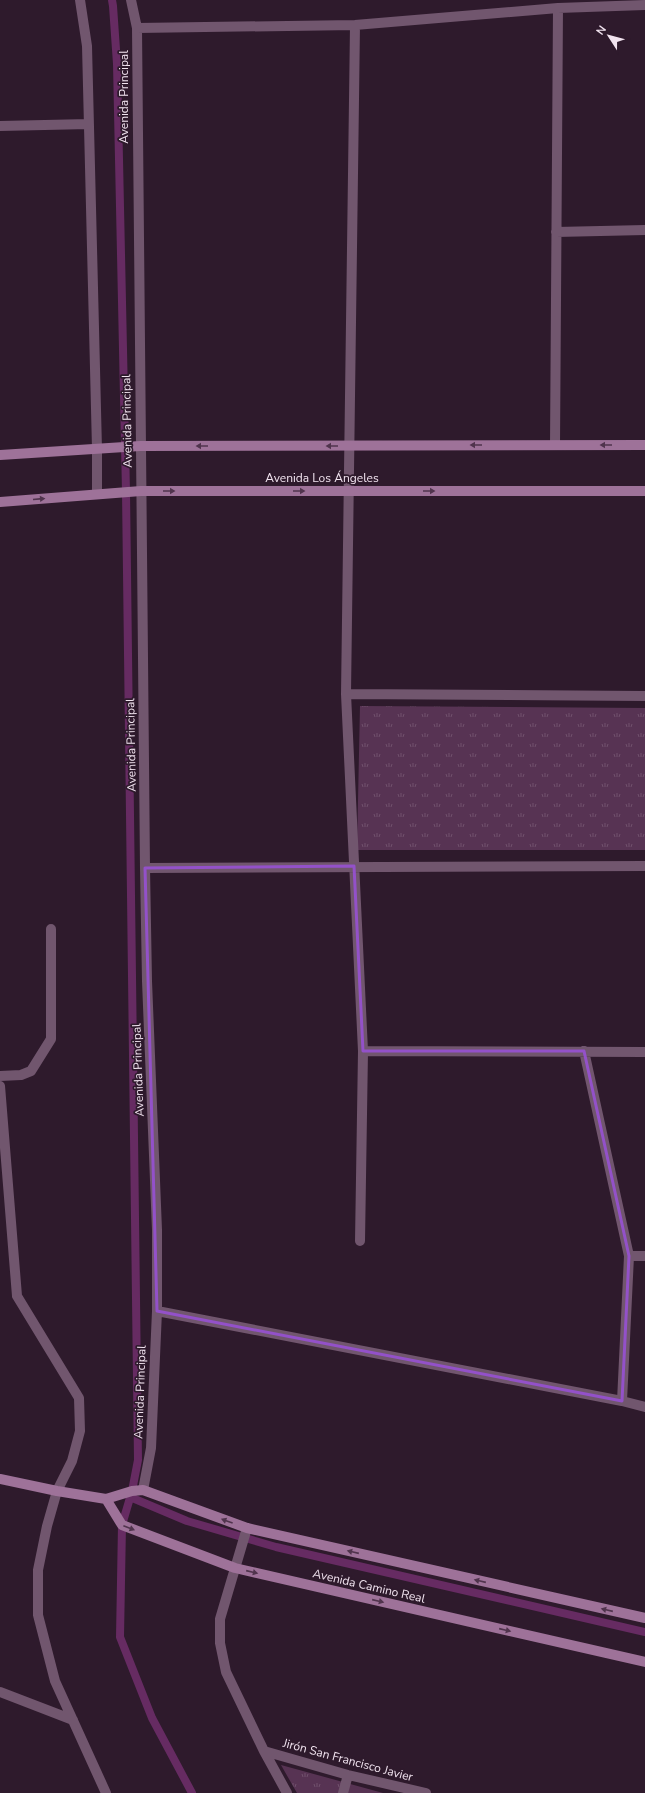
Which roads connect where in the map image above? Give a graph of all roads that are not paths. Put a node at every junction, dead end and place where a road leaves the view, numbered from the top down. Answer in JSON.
{"nodes":[{"id":1,"x":80,"y":0,"type":"edge"},
{"id":2,"x":131,"y":0,"type":"edge"},
{"id":3,"x":633,"y":3,"type":"edge"},
{"id":4,"x":645,"y":5,"type":"edge"},
{"id":5,"x":558,"y":8,"type":"junction"},
{"id":6,"x":354,"y":25,"type":"junction"},
{"id":7,"x":136,"y":28,"type":"junction"},
{"id":8,"x":89,"y":124,"type":"junction"},
{"id":9,"x":0,"y":126,"type":"edge"},
{"id":10,"x":645,"y":230,"type":"edge"},
{"id":11,"x":556,"y":232,"type":"junction"},
{"id":12,"x":555,"y":445,"type":"junction"},
{"id":13,"x":645,"y":445,"type":"edge"},
{"id":14,"x":140,"y":446,"type":"junction"},
{"id":15,"x":350,"y":446,"type":"junction"},
{"id":16,"x":97,"y":449,"type":"junction"},
{"id":17,"x":0,"y":455,"type":"edge"},
{"id":18,"x":141,"y":491,"type":"junction"},
{"id":19,"x":349,"y":491,"type":"junction"},
{"id":20,"x":645,"y":491,"type":"edge"},
{"id":21,"x":97,"y":494,"type":"junction"},
{"id":22,"x":0,"y":502,"type":"edge"},
{"id":23,"x":346,"y":694,"type":"junction"},
{"id":24,"x":645,"y":696,"type":"edge"},
{"id":25,"x":354,"y":866,"type":"junction"},
{"id":26,"x":645,"y":866,"type":"edge"},
{"id":27,"x":145,"y":868,"type":"junction"},
{"id":28,"x":51,"y":929,"type":"dead end"},
{"id":29,"x":363,"y":1051,"type":"junction"},
{"id":30,"x":584,"y":1051,"type":"junction"},
{"id":31,"x":645,"y":1052,"type":"edge"},
{"id":32,"x":0,"y":1076,"type":"edge"},
{"id":33,"x":0,"y":1086,"type":"edge"},
{"id":34,"x":360,"y":1241,"type":"dead end"},
{"id":35,"x":629,"y":1256,"type":"junction"},
{"id":36,"x":645,"y":1256,"type":"edge"},
{"id":37,"x":157,"y":1311,"type":"junction"},
{"id":38,"x":622,"y":1401,"type":"junction"},
{"id":39,"x":645,"y":1407,"type":"edge"},
{"id":40,"x":0,"y":1479,"type":"edge"},
{"id":41,"x":143,"y":1490,"type":"junction"},
{"id":42,"x":57,"y":1491,"type":"junction"},
{"id":43,"x":106,"y":1498,"type":"junction"},
{"id":44,"x":247,"y":1528,"type":"junction"},
{"id":45,"x":235,"y":1568,"type":"junction"},
{"id":46,"x":645,"y":1618,"type":"edge"},
{"id":47,"x":645,"y":1662,"type":"edge"},
{"id":48,"x":0,"y":1692,"type":"edge"},
{"id":49,"x":73,"y":1720,"type":"junction"},
{"id":50,"x":264,"y":1751,"type":"junction"},
{"id":51,"x":348,"y":1775,"type":"junction"},
{"id":52,"x":106,"y":1793,"type":"edge"},
{"id":53,"x":287,"y":1793,"type":"edge"},
{"id":54,"x":344,"y":1793,"type":"edge"},
{"id":55,"x":426,"y":1793,"type":"edge"}],
"edges":[{"from":1,"to":8,"type":"street"},
{"from":2,"to":7,"type":"street","name":"Avenida Principal"},
{"from":3,"to":4,"type":"street"},
{"from":3,"to":5,"type":"street"},
{"from":5,"to":6,"type":"street"},
{"from":5,"to":11,"type":"street"},
{"from":6,"to":7,"type":"street"},
{"from":6,"to":15,"type":"street"},
{"from":7,"to":14,"type":"street","name":"Avenida Principal"},
{"from":8,"to":9,"type":"street"},
{"from":8,"to":16,"type":"street"},
{"from":10,"to":11,"type":"street"},
{"from":11,"to":12,"type":"street"},
{"from":13,"to":12,"type":"street","one_way":true},
{"from":12,"to":15,"type":"street","one_way":true},
{"from":15,"to":14,"type":"street","one_way":true},
{"from":14,"to":16,"type":"street"},
{"from":14,"to":18,"type":"street","name":"Avenida Principal"},
{"from":15,"to":19,"type":"street"},
{"from":16,"to":17,"type":"street"},
{"from":16,"to":21,"type":"street"},
{"from":18,"to":19,"type":"street","name":"Avenida Los Ángeles","one_way":true},
{"from":18,"to":21,"type":"street","name":"Avenida Los Ángeles"},
{"from":18,"to":27,"type":"street","name":"Avenida Principal"},
{"from":19,"to":20,"type":"street","name":"Avenida Los Ángeles","one_way":true},
{"from":19,"to":23,"type":"street"},
{"from":22,"to":21,"type":"street","name":"Avenida Los Ángeles","one_way":true},
{"from":23,"to":24,"type":"street"},
{"from":23,"to":25,"type":"street"},
{"from":25,"to":26,"type":"street"},
{"from":25,"to":27,"type":"street"},
{"from":25,"to":29,"type":"street"},
{"from":27,"to":37,"type":"street","name":"Avenida Principal"},
{"from":28,"to":32,"type":"street"},
{"from":29,"to":30,"type":"street"},
{"from":29,"to":34,"type":"street"},
{"from":30,"to":31,"type":"street"},
{"from":30,"to":35,"type":"street"},
{"from":33,"to":42,"type":"street"},
{"from":35,"to":36,"type":"street"},
{"from":35,"to":38,"type":"street"},
{"from":37,"to":38,"type":"street"},
{"from":37,"to":41,"type":"street","name":"Avenida Principal"},
{"from":38,"to":39,"type":"street"},
{"from":40,"to":42,"type":"street"},
{"from":41,"to":43,"type":"street"},
{"from":44,"to":41,"type":"street","one_way":true},
{"from":42,"to":43,"type":"street"},
{"from":42,"to":49,"type":"street"},
{"from":43,"to":45,"type":"street","name":"Avenida Camino Real","one_way":true},
{"from":44,"to":45,"type":"street"},
{"from":46,"to":44,"type":"street","one_way":true},
{"from":45,"to":47,"type":"street","name":"Avenida Camino Real","one_way":true},
{"from":45,"to":50,"type":"street"},
{"from":48,"to":49,"type":"street"},
{"from":49,"to":52,"type":"street"},
{"from":50,"to":51,"type":"street","name":"Jirón San Francisco Javier"},
{"from":50,"to":53,"type":"street"},
{"from":51,"to":54,"type":"street"},
{"from":51,"to":55,"type":"street","name":"Jirón San Francisco Javier"}]}
